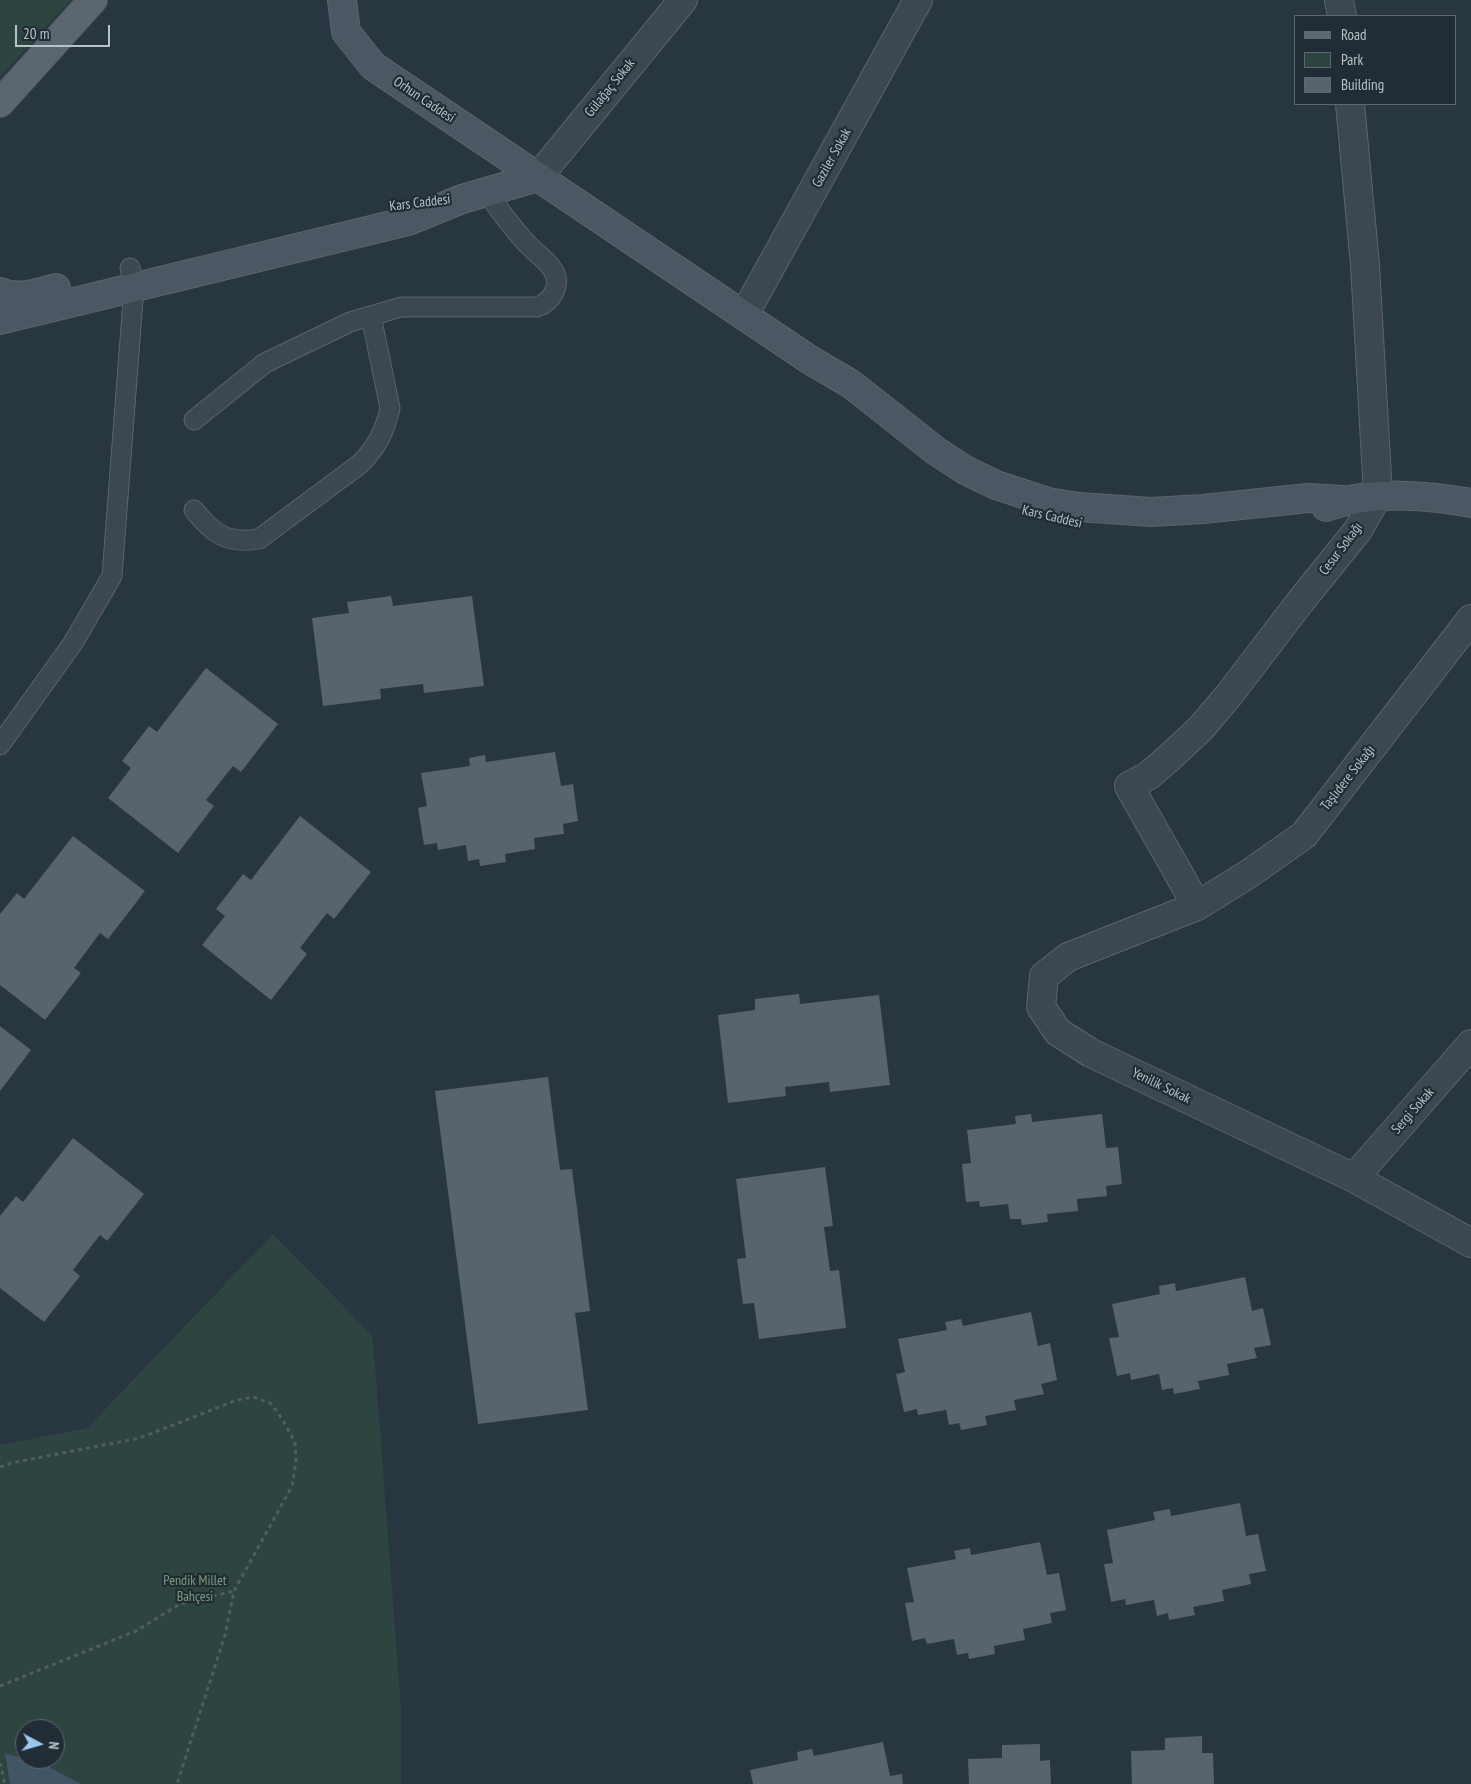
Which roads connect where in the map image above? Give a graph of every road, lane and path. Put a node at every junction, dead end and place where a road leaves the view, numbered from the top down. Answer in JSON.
{"nodes":[{"id":1,"x":93,"y":0,"type":"edge"},
{"id":2,"x":342,"y":0,"type":"edge"},
{"id":3,"x":683,"y":0,"type":"edge"},
{"id":4,"x":918,"y":0,"type":"edge"},
{"id":5,"x":1339,"y":0,"type":"edge"},
{"id":6,"x":1342,"y":15,"type":"edge"},
{"id":7,"x":0,"y":103,"type":"edge"},
{"id":8,"x":1350,"y":105,"type":"edge"},
{"id":9,"x":538,"y":177,"type":"junction"},
{"id":10,"x":474,"y":195,"type":"junction"},
{"id":11,"x":132,"y":278,"type":"junction"},
{"id":12,"x":0,"y":292,"type":"edge"},
{"id":13,"x":744,"y":315,"type":"junction"},
{"id":14,"x":371,"y":316,"type":"junction"},
{"id":15,"x":0,"y":320,"type":"edge"},
{"id":16,"x":194,"y":420,"type":"dead end"},
{"id":17,"x":1378,"y":495,"type":"junction"},
{"id":18,"x":1471,"y":503,"type":"edge"},
{"id":19,"x":194,"y":510,"type":"dead end"},
{"id":20,"x":1471,"y":619,"type":"edge"},
{"id":21,"x":0,"y":745,"type":"edge"},
{"id":22,"x":1197,"y":906,"type":"junction"},
{"id":23,"x":1471,"y":1044,"type":"edge"},
{"id":24,"x":1354,"y":1178,"type":"junction"},
{"id":25,"x":1471,"y":1244,"type":"edge"},
{"id":26,"x":0,"y":1467,"type":"edge"},
{"id":27,"x":234,"y":1591,"type":"junction"},
{"id":28,"x":0,"y":1686,"type":"edge"},
{"id":29,"x":0,"y":1763,"type":"edge"},
{"id":30,"x":5,"y":1784,"type":"edge"},
{"id":31,"x":177,"y":1784,"type":"edge"}],
"edges":[{"from":1,"to":7,"type":"main road"},
{"from":2,"to":9,"type":"street","name":"Orhun Caddesi"},
{"from":3,"to":9,"type":"street","name":"Gülağaç Sokak"},
{"from":4,"to":13,"type":"street","name":"Gaziler Sokak"},
{"from":5,"to":6,"type":"street"},
{"from":8,"to":17,"type":"street"},
{"from":9,"to":10,"type":"street","name":"Kars Caddesi"},
{"from":9,"to":13,"type":"street","name":"Kars Caddesi"},
{"from":10,"to":11,"type":"street","name":"Kars Caddesi"},
{"from":10,"to":14,"type":"lane"},
{"from":11,"to":12,"type":"street","name":"Kars Caddesi"},
{"from":11,"to":15,"type":"street","name":"Kars Caddesi"},
{"from":11,"to":21,"type":"lane"},
{"from":13,"to":17,"type":"street","name":"Kars Caddesi"},
{"from":14,"to":16,"type":"lane"},
{"from":14,"to":19,"type":"lane"},
{"from":17,"to":18,"type":"street","name":"Kars Caddesi"},
{"from":17,"to":22,"type":"street","name":"Cesur Sokağı"},
{"from":20,"to":22,"type":"street","name":"Taşlıdere Sokağı"},
{"from":22,"to":24,"type":"street","name":"Yenilik Sokak"},
{"from":23,"to":24,"type":"street","name":"Sergi Sokak"},
{"from":24,"to":25,"type":"street","name":"Yenilik Sokak"},
{"from":26,"to":27,"type":"path"},
{"from":27,"to":28,"type":"path"},
{"from":27,"to":31,"type":"path"},
{"from":29,"to":30,"type":"path"}]}
